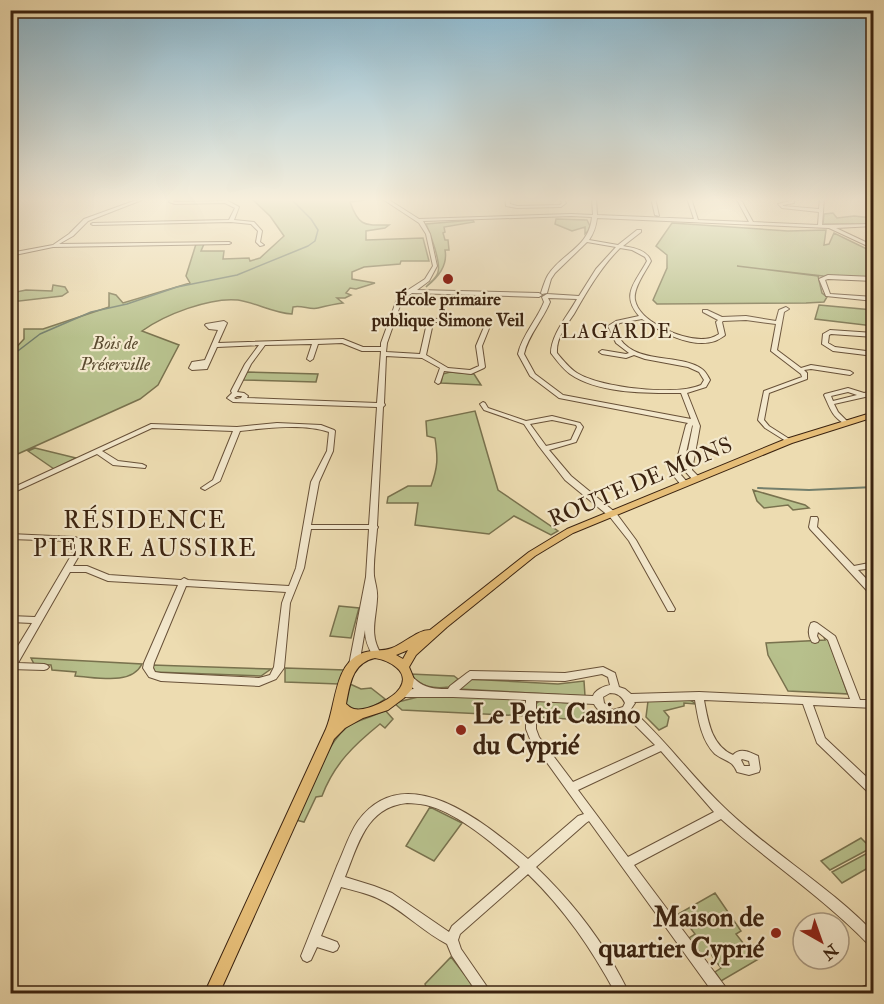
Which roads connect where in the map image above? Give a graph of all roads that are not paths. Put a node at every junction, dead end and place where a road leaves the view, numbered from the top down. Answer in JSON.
{"nodes":[{"id":1,"x":152,"y":245,"type":"edge"},
{"id":2,"x":430,"y":245,"type":"edge"},
{"id":3,"x":583,"y":245,"type":"edge"},
{"id":4,"x":608,"y":245,"type":"edge"},
{"id":5,"x":623,"y":245,"type":"edge"},
{"id":6,"x":53,"y":246,"type":"joint"},
{"id":7,"x":63,"y":247,"type":"joint"},
{"id":8,"x":620,"y":247,"type":"junction"},
{"id":9,"x":10,"y":255,"type":"edge"},
{"id":10,"x":873,"y":279,"type":"edge"},
{"id":11,"x":418,"y":286,"type":"junction"},
{"id":12,"x":408,"y":291,"type":"junction"},
{"id":13,"x":438,"y":292,"type":"junction"},
{"id":14,"x":544,"y":295,"type":"junction"},
{"id":15,"x":579,"y":298,"type":"junction"},
{"id":16,"x":873,"y":299,"type":"edge"},
{"id":17,"x":786,"y":309,"type":"dead end"},
{"id":18,"x":705,"y":311,"type":"dead end"},
{"id":19,"x":643,"y":317,"type":"junction"},
{"id":20,"x":721,"y":319,"type":"junction"},
{"id":21,"x":779,"y":323,"type":"junction"},
{"id":22,"x":222,"y":328,"type":"dead end"},
{"id":23,"x":873,"y":335,"type":"edge"},
{"id":24,"x":316,"y":341,"type":"junction"},
{"id":25,"x":264,"y":343,"type":"junction"},
{"id":26,"x":216,"y":345,"type":"junction"},
{"id":27,"x":383,"y":352,"type":"junction"},
{"id":28,"x":602,"y":352,"type":"dead end"},
{"id":29,"x":632,"y":354,"type":"junction"},
{"id":30,"x":873,"y":354,"type":"edge"},
{"id":31,"x":423,"y":356,"type":"junction"},
{"id":32,"x":310,"y":358,"type":"dead end"},
{"id":33,"x":207,"y":362,"type":"dead end"},
{"id":34,"x":442,"y":369,"type":"junction"},
{"id":35,"x":800,"y":370,"type":"junction"},
{"id":36,"x":850,"y":373,"type":"dead end"},
{"id":37,"x":438,"y":382,"type":"dead end"},
{"id":38,"x":683,"y":391,"type":"junction"},
{"id":39,"x":873,"y":393,"type":"edge"},
{"id":40,"x":483,"y":404,"type":"dead end"},
{"id":41,"x":382,"y":405,"type":"junction"},
{"id":42,"x":873,"y":414,"type":"edge"},
{"id":43,"x":694,"y":422,"type":"junction"},
{"id":44,"x":845,"y":422,"type":"junction"},
{"id":45,"x":526,"y":423,"type":"junction"},
{"id":46,"x":237,"y":429,"type":"junction"},
{"id":47,"x":789,"y":441,"type":"junction"},
{"id":48,"x":544,"y":449,"type":"junction"},
{"id":49,"x":97,"y":451,"type":"junction"},
{"id":50,"x":142,"y":466,"type":"dead end"},
{"id":51,"x":696,"y":478,"type":"junction"},
{"id":52,"x":684,"y":483,"type":"junction"},
{"id":53,"x":205,"y":488,"type":"dead end"},
{"id":54,"x":10,"y":492,"type":"edge"},
{"id":55,"x":611,"y":513,"type":"junction"},
{"id":56,"x":814,"y":519,"type":"dead end"},
{"id":57,"x":307,"y":527,"type":"junction"},
{"id":58,"x":374,"y":527,"type":"junction"},
{"id":59,"x":10,"y":536,"type":"edge"},
{"id":60,"x":873,"y":565,"type":"edge"},
{"id":61,"x":67,"y":569,"type":"junction"},
{"id":62,"x":851,"y":569,"type":"junction"},
{"id":63,"x":370,"y":577,"type":"junction"},
{"id":64,"x":184,"y":581,"type":"junction"},
{"id":65,"x":290,"y":589,"type":"junction"},
{"id":66,"x":873,"y":593,"type":"edge"},
{"id":67,"x":671,"y":609,"type":"dead end"},
{"id":68,"x":10,"y":619,"type":"edge"},
{"id":69,"x":38,"y":620,"type":"junction"},
{"id":70,"x":444,"y":624,"type":"junction"},
{"id":71,"x":815,"y":640,"type":"dead end"},
{"id":72,"x":380,"y":654,"type":"junction"},
{"id":73,"x":354,"y":665,"type":"junction"},
{"id":74,"x":44,"y":667,"type":"dead end"},
{"id":75,"x":404,"y":667,"type":"junction"},
{"id":76,"x":408,"y":679,"type":"junction"},
{"id":77,"x":615,"y":689,"type":"junction"},
{"id":78,"x":436,"y":692,"type":"junction"},
{"id":79,"x":403,"y":693,"type":"junction"},
{"id":80,"x":453,"y":693,"type":"junction"},
{"id":81,"x":699,"y":696,"type":"junction"},
{"id":82,"x":531,"y":697,"type":"junction"},
{"id":83,"x":629,"y":698,"type":"junction"},
{"id":84,"x":597,"y":700,"type":"junction"},
{"id":85,"x":806,"y":700,"type":"junction"},
{"id":86,"x":856,"y":703,"type":"junction"},
{"id":87,"x":873,"y":704,"type":"edge"},
{"id":88,"x":340,"y":705,"type":"junction"},
{"id":89,"x":626,"y":710,"type":"junction"},
{"id":90,"x":359,"y":715,"type":"junction"},
{"id":91,"x":328,"y":739,"type":"junction"},
{"id":92,"x":663,"y":746,"type":"junction"},
{"id":93,"x":735,"y":760,"type":"dead end"},
{"id":94,"x":571,"y":788,"type":"junction"},
{"id":95,"x":873,"y":791,"type":"edge"},
{"id":96,"x":722,"y":813,"type":"junction"},
{"id":97,"x":591,"y":816,"type":"junction"},
{"id":98,"x":627,"y":863,"type":"junction"},
{"id":99,"x":528,"y":867,"type":"junction"},
{"id":100,"x":338,"y":881,"type":"junction"},
{"id":101,"x":315,"y":940,"type":"junction"},
{"id":102,"x":452,"y":940,"type":"junction"},
{"id":103,"x":873,"y":942,"type":"edge"},
{"id":104,"x":333,"y":946,"type":"dead end"},
{"id":105,"x":307,"y":956,"type":"dead end"},
{"id":106,"x":873,"y":989,"type":"edge"},
{"id":107,"x":211,"y":993,"type":"edge"},
{"id":108,"x":486,"y":993,"type":"edge"},
{"id":109,"x":623,"y":993,"type":"edge"},
{"id":110,"x":722,"y":993,"type":"edge"},
{"id":111,"x":861,"y":993,"type":"edge"}],
"edges":[{"from":1,"to":7,"type":"street"},
{"from":2,"to":11,"type":"street"},
{"from":3,"to":14,"type":"street"},
{"from":4,"to":8,"type":"street"},
{"from":5,"to":8,"type":"street"},
{"from":6,"to":7,"type":"street"},
{"from":6,"to":9,"type":"street"},
{"from":8,"to":15,"type":"street"},
{"from":8,"to":19,"type":"street"},
{"from":10,"to":16,"type":"street"},
{"from":11,"to":12,"type":"street"},
{"from":11,"to":13,"type":"street"},
{"from":12,"to":13,"type":"street"},
{"from":12,"to":27,"type":"street"},
{"from":13,"to":14,"type":"street"},
{"from":14,"to":15,"type":"street"},
{"from":14,"to":43,"type":"street"},
{"from":15,"to":38,"type":"street"},
{"from":17,"to":21,"type":"street"},
{"from":18,"to":20,"type":"street"},
{"from":19,"to":20,"type":"street"},
{"from":19,"to":29,"type":"street"},
{"from":20,"to":21,"type":"street"},
{"from":21,"to":35,"type":"street"},
{"from":22,"to":26,"type":"street"},
{"from":23,"to":30,"type":"street"},
{"from":24,"to":25,"type":"street"},
{"from":24,"to":27,"type":"street"},
{"from":24,"to":32,"type":"street"},
{"from":25,"to":26,"type":"street"},
{"from":25,"to":41,"type":"street"},
{"from":26,"to":33,"type":"street"},
{"from":27,"to":31,"type":"street"},
{"from":27,"to":41,"type":"street"},
{"from":28,"to":29,"type":"street"},
{"from":29,"to":38,"type":"street"},
{"from":31,"to":34,"type":"street"},
{"from":31,"to":34,"type":"street"},
{"from":34,"to":37,"type":"street"},
{"from":35,"to":36,"type":"street"},
{"from":35,"to":47,"type":"street"},
{"from":38,"to":43,"type":"street"},
{"from":39,"to":44,"type":"street"},
{"from":40,"to":45,"type":"street"},
{"from":41,"to":58,"type":"street"},
{"from":42,"to":44,"type":"main road","name":"ROUTE DE MONS"},
{"from":43,"to":51,"type":"street"},
{"from":43,"to":52,"type":"street"},
{"from":44,"to":47,"type":"main road","name":"ROUTE DE MONS"},
{"from":45,"to":48,"type":"street"},
{"from":45,"to":48,"type":"street"},
{"from":46,"to":49,"type":"street"},
{"from":46,"to":53,"type":"street"},
{"from":46,"to":57,"type":"street"},
{"from":47,"to":51,"type":"main road","name":"ROUTE DE MONS"},
{"from":48,"to":55,"type":"street"},
{"from":49,"to":50,"type":"street"},
{"from":49,"to":54,"type":"street"},
{"from":51,"to":52,"type":"main road","name":"ROUTE DE MONS"},
{"from":52,"to":55,"type":"main road","name":"ROUTE DE MONS"},
{"from":55,"to":67,"type":"street"},
{"from":55,"to":70,"type":"main road","name":"ROUTE DE MONS"},
{"from":56,"to":62,"type":"street"},
{"from":57,"to":58,"type":"street"},
{"from":57,"to":65,"type":"street"},
{"from":58,"to":63,"type":"street"},
{"from":59,"to":61,"type":"street"},
{"from":60,"to":62,"type":"street"},
{"from":61,"to":64,"type":"street"},
{"from":61,"to":69,"type":"street"},
{"from":62,"to":66,"type":"street"},
{"from":63,"to":72,"type":"street"},
{"from":63,"to":73,"type":"street"},
{"from":64,"to":65,"type":"street"},
{"from":64,"to":65,"type":"street"},
{"from":68,"to":69,"type":"street"},
{"from":69,"to":74,"type":"street"},
{"from":70,"to":72,"type":"main road","name":"ROUTE DE MONS"},
{"from":70,"to":75,"type":"main road","name":"ROUTE DE MONS"},
{"from":71,"to":86,"type":"street"},
{"from":72,"to":73,"type":"main road"},
{"from":72,"to":75,"type":"main road"},
{"from":73,"to":88,"type":"main road"},
{"from":75,"to":76,"type":"main road"},
{"from":76,"to":78,"type":"street"},
{"from":76,"to":79,"type":"main road"},
{"from":77,"to":80,"type":"street"},
{"from":77,"to":83,"type":"street"},
{"from":77,"to":84,"type":"street"},
{"from":78,"to":79,"type":"street"},
{"from":78,"to":80,"type":"street"},
{"from":79,"to":90,"type":"main road"},
{"from":80,"to":82,"type":"street"},
{"from":81,"to":83,"type":"street"},
{"from":81,"to":85,"type":"street"},
{"from":81,"to":93,"type":"street"},
{"from":82,"to":84,"type":"street"},
{"from":82,"to":94,"type":"street"},
{"from":83,"to":89,"type":"street"},
{"from":84,"to":89,"type":"street"},
{"from":85,"to":86,"type":"street"},
{"from":85,"to":95,"type":"street"},
{"from":86,"to":87,"type":"street"},
{"from":88,"to":90,"type":"main road"},
{"from":88,"to":91,"type":"main road"},
{"from":89,"to":92,"type":"street"},
{"from":90,"to":91,"type":"main road"},
{"from":91,"to":107,"type":"main road"},
{"from":92,"to":94,"type":"street"},
{"from":92,"to":96,"type":"street"},
{"from":94,"to":97,"type":"street"},
{"from":96,"to":98,"type":"street"},
{"from":96,"to":103,"type":"street"},
{"from":97,"to":98,"type":"street"},
{"from":97,"to":99,"type":"street"},
{"from":98,"to":110,"type":"street"},
{"from":99,"to":100,"type":"street"},
{"from":99,"to":102,"type":"street"},
{"from":99,"to":109,"type":"street"},
{"from":100,"to":101,"type":"street"},
{"from":100,"to":102,"type":"street"},
{"from":101,"to":104,"type":"street"},
{"from":101,"to":105,"type":"street"},
{"from":102,"to":108,"type":"street"},
{"from":106,"to":111,"type":"street"}]}
